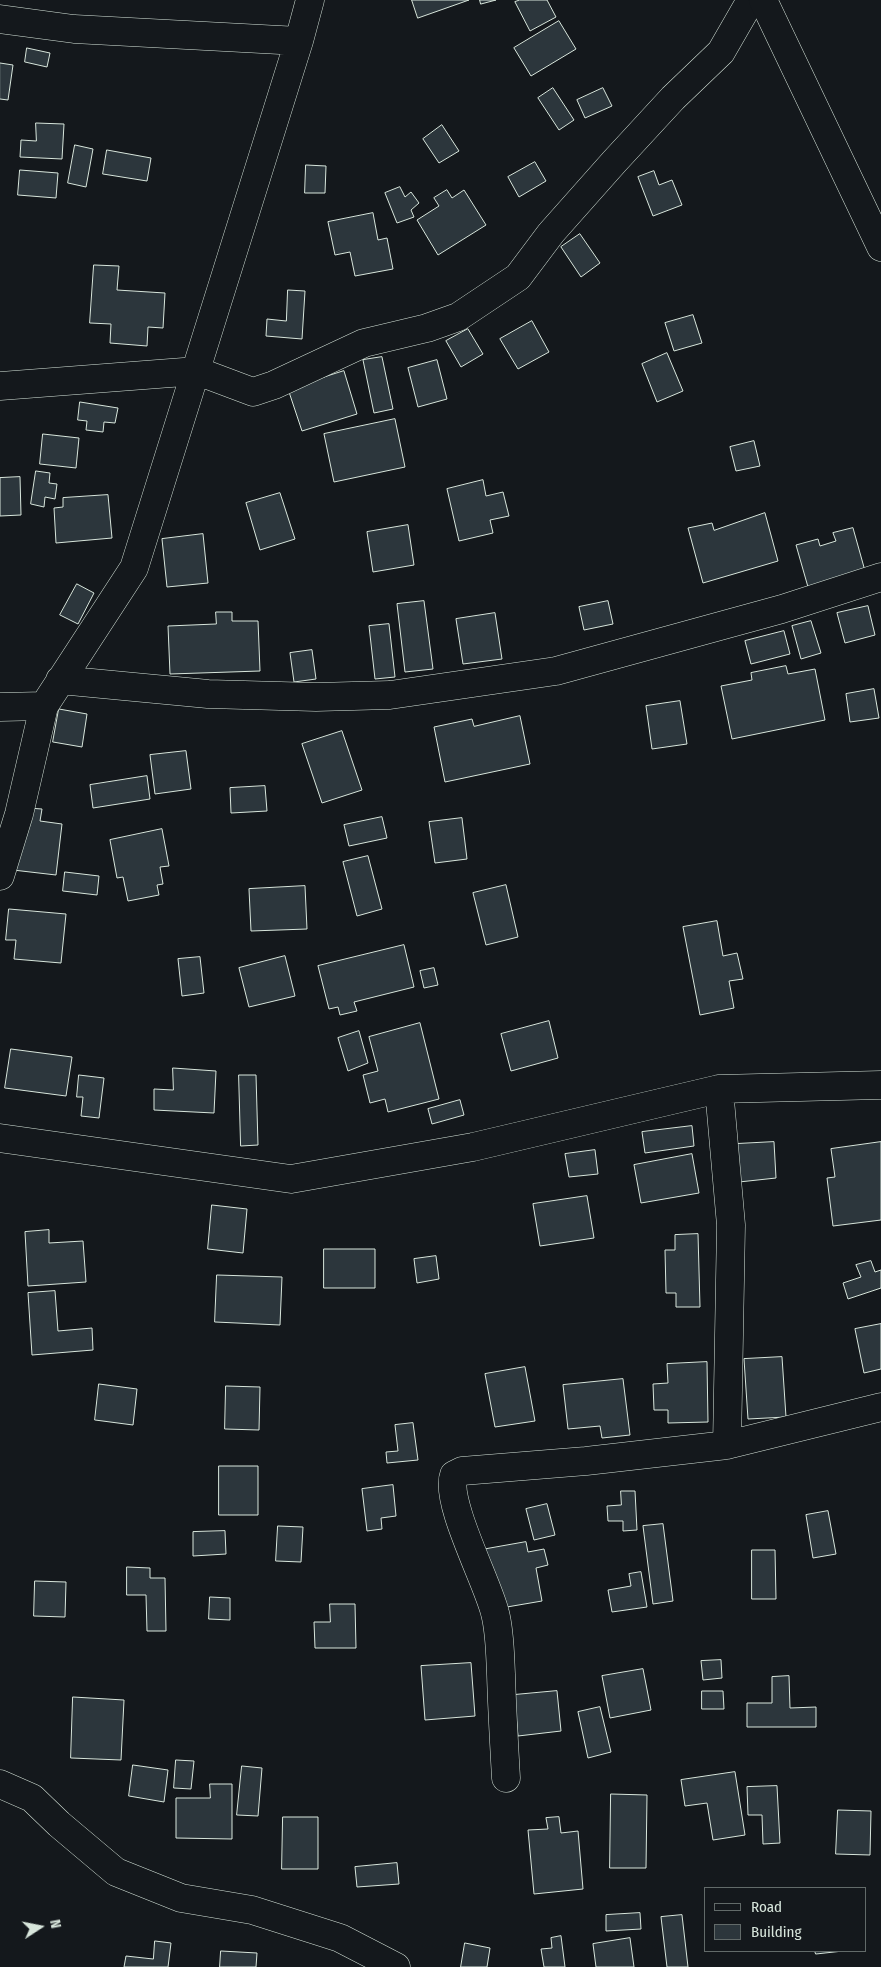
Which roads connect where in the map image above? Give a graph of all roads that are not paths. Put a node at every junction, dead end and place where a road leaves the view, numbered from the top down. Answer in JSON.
{"nodes":[{"id":1,"x":310,"y":0,"type":"edge"},
{"id":2,"x":750,"y":0,"type":"edge"},
{"id":3,"x":762,"y":0,"type":"edge"},
{"id":4,"x":0,"y":19,"type":"edge"},
{"id":5,"x":299,"y":41,"type":"junction"},
{"id":6,"x":881,"y":247,"type":"edge"},
{"id":7,"x":197,"y":371,"type":"junction"},
{"id":8,"x":0,"y":386,"type":"edge"},
{"id":9,"x":881,"y":577,"type":"edge"},
{"id":10,"x":60,"y":680,"type":"junction"},
{"id":11,"x":44,"y":706,"type":"junction"},
{"id":12,"x":0,"y":707,"type":"edge"},
{"id":13,"x":0,"y":876,"type":"edge"},
{"id":14,"x":881,"y":1085,"type":"edge"},
{"id":15,"x":719,"y":1089,"type":"junction"},
{"id":16,"x":0,"y":1138,"type":"edge"},
{"id":17,"x":881,"y":1407,"type":"edge"},
{"id":18,"x":727,"y":1445,"type":"junction"},
{"id":19,"x":506,"y":1778,"type":"dead end"},
{"id":20,"x":0,"y":1784,"type":"edge"},
{"id":21,"x":396,"y":1967,"type":"edge"}],
"edges":[{"from":1,"to":5,"type":"street"},
{"from":2,"to":7,"type":"street"},
{"from":3,"to":6,"type":"street"},
{"from":4,"to":5,"type":"street"},
{"from":5,"to":7,"type":"street"},
{"from":7,"to":8,"type":"street"},
{"from":7,"to":10,"type":"street"},
{"from":9,"to":10,"type":"street"},
{"from":10,"to":11,"type":"street"},
{"from":11,"to":12,"type":"street"},
{"from":11,"to":13,"type":"street"},
{"from":14,"to":15,"type":"street"},
{"from":15,"to":16,"type":"street"},
{"from":15,"to":18,"type":"street"},
{"from":17,"to":18,"type":"street"},
{"from":18,"to":19,"type":"street"},
{"from":20,"to":21,"type":"street"}]}
